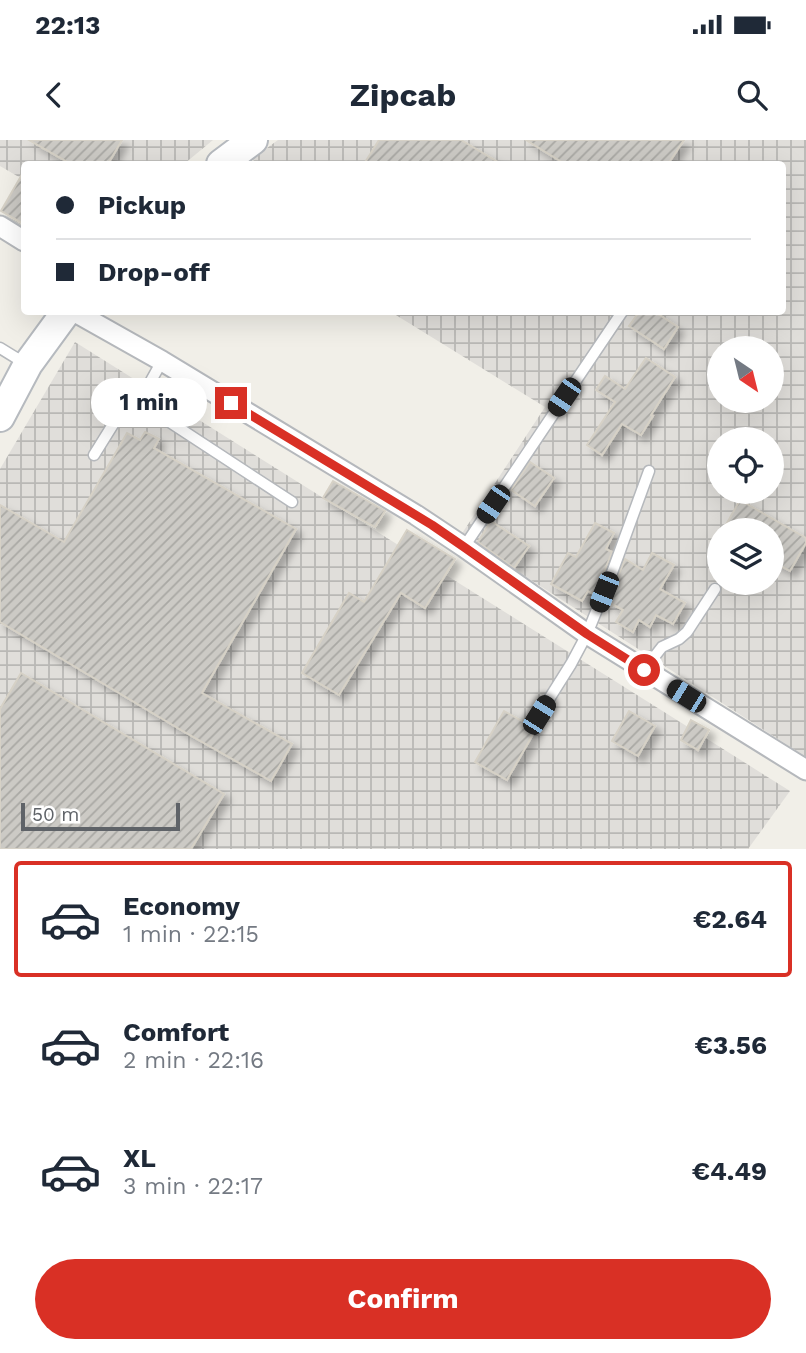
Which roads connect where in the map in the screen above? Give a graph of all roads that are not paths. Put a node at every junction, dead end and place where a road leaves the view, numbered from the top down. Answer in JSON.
{"nodes":[{"id":1,"x":253,"y":140,"type":"edge"},
{"id":2,"x":225,"y":161,"type":"edge"},
{"id":3,"x":0,"y":226,"type":"edge"},
{"id":4,"x":21,"y":239,"type":"edge"},
{"id":5,"x":64,"y":315,"type":"edge"},
{"id":6,"x":80,"y":315,"type":"edge"},
{"id":7,"x":620,"y":315,"type":"edge"},
{"id":8,"x":0,"y":348,"type":"edge"},
{"id":9,"x":162,"y":361,"type":"junction"},
{"id":10,"x":28,"y":364,"type":"junction"},
{"id":11,"x":137,"y":406,"type":"junction"},
{"id":12,"x":0,"y":417,"type":"edge"},
{"id":13,"x":94,"y":455,"type":"dead end"},
{"id":14,"x":649,"y":471,"type":"dead end"},
{"id":15,"x":292,"y":502,"type":"dead end"},
{"id":16,"x":464,"y":547,"type":"junction"},
{"id":17,"x":711,"y":595,"type":"edge"},
{"id":18,"x":587,"y":634,"type":"junction"},
{"id":19,"x":644,"y":670,"type":"junction"},
{"id":20,"x":539,"y":715,"type":"dead end"},
{"id":21,"x":806,"y":770,"type":"edge"}],
"edges":[{"from":1,"to":2,"type":"street"},
{"from":3,"to":4,"type":"street"},
{"from":5,"to":10,"type":"street"},
{"from":6,"to":9,"type":"street"},
{"from":7,"to":16,"type":"lane"},
{"from":8,"to":10,"type":"lane"},
{"from":9,"to":11,"type":"lane"},
{"from":9,"to":16,"type":"street"},
{"from":10,"to":12,"type":"street"},
{"from":11,"to":13,"type":"lane"},
{"from":11,"to":15,"type":"lane"},
{"from":14,"to":18,"type":"lane"},
{"from":16,"to":18,"type":"street"},
{"from":17,"to":19,"type":"lane"},
{"from":18,"to":19,"type":"street"},
{"from":18,"to":20,"type":"lane"},
{"from":19,"to":21,"type":"street"}]}
